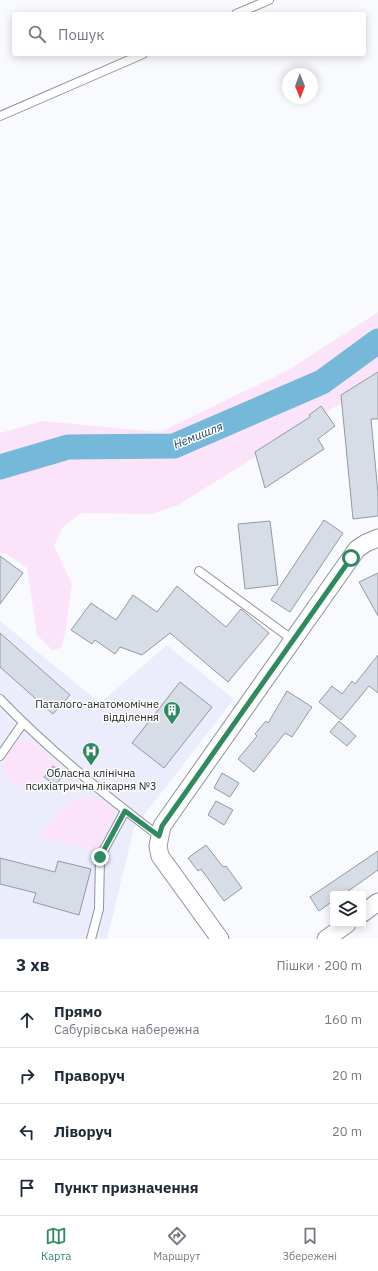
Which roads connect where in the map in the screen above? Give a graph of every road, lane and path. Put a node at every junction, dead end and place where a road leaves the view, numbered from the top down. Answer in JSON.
{"nodes":[{"id":1,"x":269,"y":0,"type":"edge"},
{"id":2,"x":241,"y":12,"type":"edge"},
{"id":3,"x":138,"y":56,"type":"edge"},
{"id":4,"x":0,"y":116,"type":"edge"},
{"id":5,"x":378,"y":538,"type":"edge"},
{"id":6,"x":199,"y":571,"type":"dead end"},
{"id":7,"x":292,"y":640,"type":"junction"},
{"id":8,"x":0,"y":699,"type":"edge"},
{"id":9,"x":23,"y":723,"type":"junction"},
{"id":10,"x":0,"y":756,"type":"edge"},
{"id":11,"x":125,"y":811,"type":"junction"},
{"id":12,"x":159,"y":836,"type":"junction"},
{"id":13,"x":378,"y":902,"type":"edge"},
{"id":14,"x":366,"y":910,"type":"edge"},
{"id":15,"x":343,"y":927,"type":"edge"},
{"id":16,"x":91,"y":939,"type":"edge"},
{"id":17,"x":220,"y":939,"type":"edge"},
{"id":18,"x":326,"y":939,"type":"edge"}],
"edges":[{"from":1,"to":2,"type":"lane"},
{"from":3,"to":4,"type":"lane"},
{"from":5,"to":7,"type":"street"},
{"from":6,"to":7,"type":"lane"},
{"from":7,"to":12,"type":"street"},
{"from":8,"to":9,"type":"lane"},
{"from":9,"to":10,"type":"lane"},
{"from":9,"to":11,"type":"lane"},
{"from":11,"to":12,"type":"lane"},
{"from":11,"to":16,"type":"lane"},
{"from":12,"to":17,"type":"street"},
{"from":13,"to":14,"type":"street"},
{"from":15,"to":18,"type":"street"}]}
